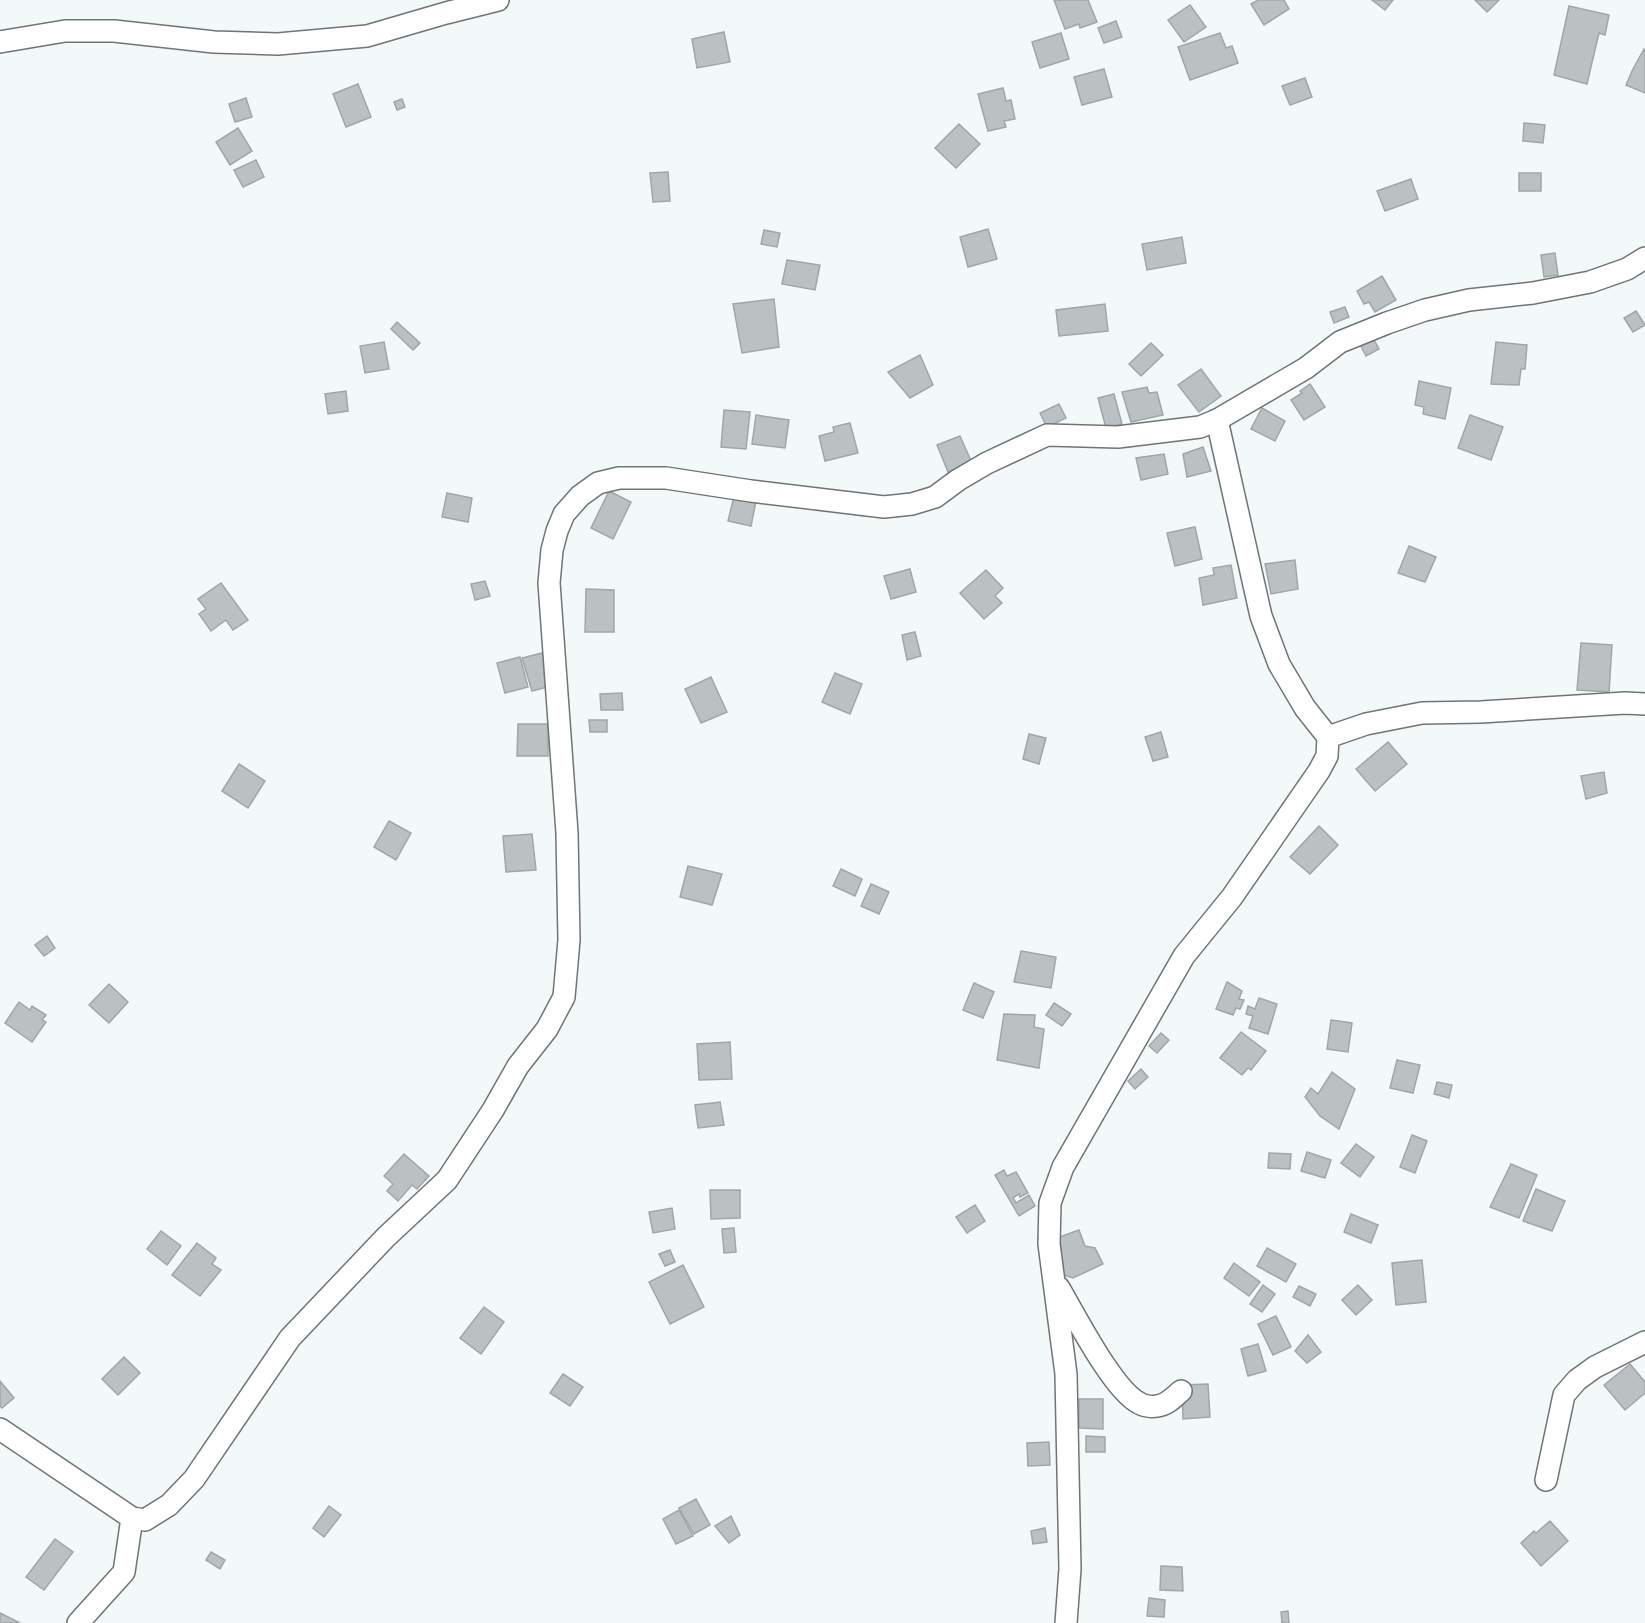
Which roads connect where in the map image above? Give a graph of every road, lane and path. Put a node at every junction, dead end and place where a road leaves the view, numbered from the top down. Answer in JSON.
{"nodes":[{"id":1,"x":498,"y":0,"type":"edge"},
{"id":2,"x":0,"y":42,"type":"edge"},
{"id":3,"x":1645,"y":258,"type":"edge"},
{"id":4,"x":1217,"y":420,"type":"junction"},
{"id":5,"x":1645,"y":704,"type":"edge"},
{"id":6,"x":1328,"y":737,"type":"junction"},
{"id":7,"x":1054,"y":1280,"type":"junction"},
{"id":8,"x":1645,"y":1342,"type":"edge"},
{"id":9,"x":1181,"y":1391,"type":"dead end"},
{"id":10,"x":0,"y":1429,"type":"edge"},
{"id":11,"x":1546,"y":1480,"type":"dead end"},
{"id":12,"x":132,"y":1518,"type":"junction"},
{"id":13,"x":78,"y":1623,"type":"edge"},
{"id":14,"x":1066,"y":1623,"type":"edge"}],
"edges":[{"from":1,"to":2,"type":"street"},
{"from":3,"to":4,"type":"street"},
{"from":4,"to":6,"type":"street"},
{"from":4,"to":12,"type":"street"},
{"from":5,"to":6,"type":"street"},
{"from":6,"to":7,"type":"street"},
{"from":7,"to":9,"type":"street"},
{"from":7,"to":14,"type":"street"},
{"from":8,"to":11,"type":"street"},
{"from":10,"to":12,"type":"street"},
{"from":12,"to":13,"type":"street"}]}
